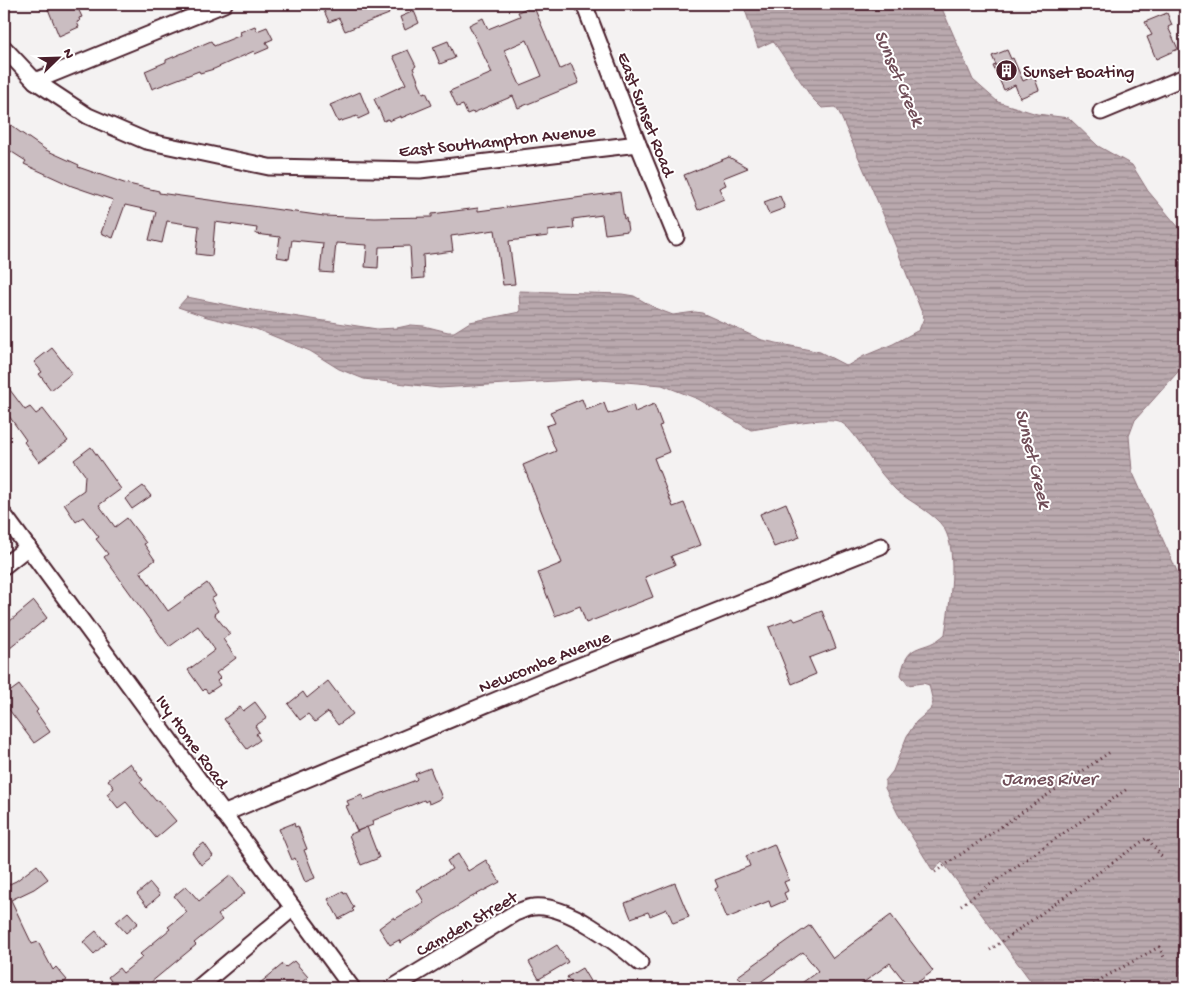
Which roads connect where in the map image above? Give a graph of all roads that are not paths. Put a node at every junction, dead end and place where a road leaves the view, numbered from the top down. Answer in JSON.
{"nodes":[{"id":1,"x":224,"y":4,"type":"edge"},
{"id":2,"x":584,"y":4,"type":"edge"},
{"id":3,"x":4,"y":48,"type":"edge"},
{"id":4,"x":1185,"y":76,"type":"edge"},
{"id":5,"x":35,"y":81,"type":"junction"},
{"id":6,"x":1101,"y":112,"type":"dead end"},
{"id":7,"x":638,"y":144,"type":"junction"},
{"id":8,"x":676,"y":237,"type":"dead end"},
{"id":9,"x":4,"y":515,"type":"edge"},
{"id":10,"x":28,"y":546,"type":"junction"},
{"id":11,"x":881,"y":546,"type":"dead end"},
{"id":12,"x":4,"y":566,"type":"edge"},
{"id":13,"x":223,"y":814,"type":"junction"},
{"id":14,"x":293,"y":908,"type":"junction"},
{"id":15,"x":640,"y":963,"type":"dead end"},
{"id":16,"x":198,"y":988,"type":"edge"},
{"id":17,"x":352,"y":988,"type":"edge"},
{"id":18,"x":392,"y":988,"type":"edge"}],
"edges":[{"from":1,"to":5,"type":"street"},
{"from":2,"to":7,"type":"street","name":"East Sunset Road"},
{"from":3,"to":5,"type":"street","name":"East Southampton Avenue"},
{"from":4,"to":6,"type":"street"},
{"from":5,"to":7,"type":"street","name":"East Southampton Avenue"},
{"from":7,"to":8,"type":"street","name":"East Sunset Road"},
{"from":9,"to":10,"type":"street","name":"Ivy Home Road"},
{"from":10,"to":12,"type":"street"},
{"from":10,"to":13,"type":"street","name":"Ivy Home Road"},
{"from":11,"to":13,"type":"street","name":"Newcombe Avenue"},
{"from":13,"to":14,"type":"street","name":"Ivy Home Road"},
{"from":14,"to":16,"type":"street"},
{"from":14,"to":17,"type":"street","name":"Ivy Home Road"},
{"from":15,"to":18,"type":"street","name":"Camden Street"}]}
